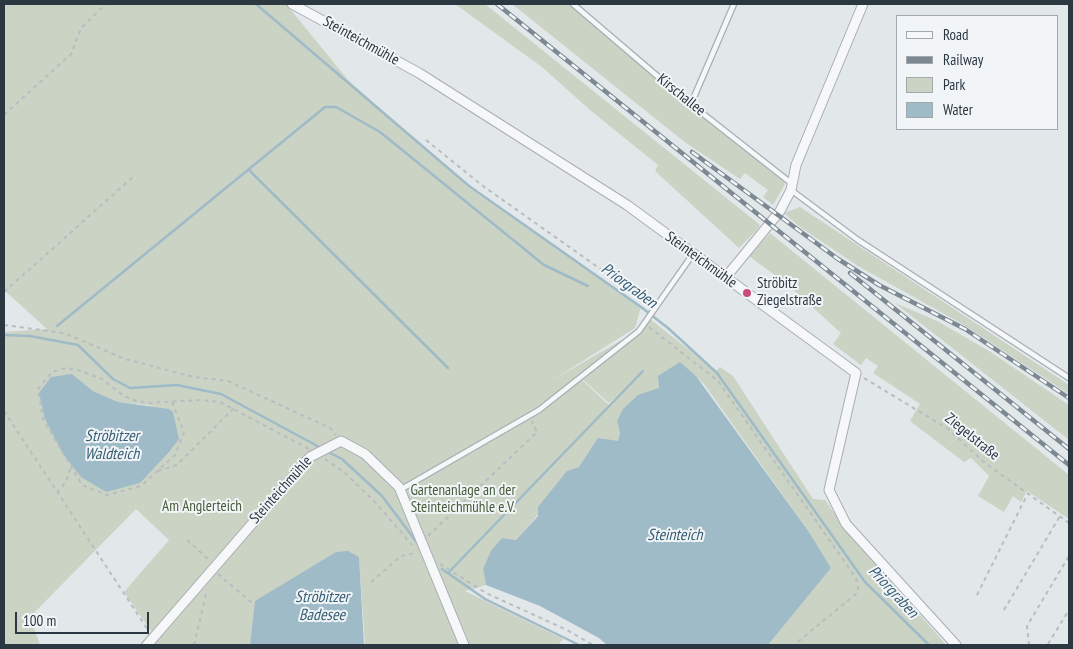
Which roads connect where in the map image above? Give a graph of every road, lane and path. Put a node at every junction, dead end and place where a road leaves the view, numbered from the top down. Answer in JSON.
{"nodes":[{"id":1,"x":106,"y":4,"type":"edge"},
{"id":2,"x":292,"y":4,"type":"edge"},
{"id":3,"x":573,"y":4,"type":"edge"},
{"id":4,"x":734,"y":4,"type":"edge"},
{"id":5,"x":863,"y":4,"type":"edge"},
{"id":6,"x":690,"y":104,"type":"junction"},
{"id":7,"x":4,"y":116,"type":"edge"},
{"id":8,"x":426,"y":140,"type":"dead end"},
{"id":9,"x":134,"y":176,"type":"dead end"},
{"id":10,"x":791,"y":186,"type":"junction"},
{"id":11,"x":693,"y":254,"type":"junction"},
{"id":12,"x":726,"y":278,"type":"junction"},
{"id":13,"x":4,"y":292,"type":"edge"},
{"id":14,"x":655,"y":310,"type":"junction"},
{"id":15,"x":646,"y":322,"type":"junction"},
{"id":16,"x":4,"y":325,"type":"edge"},
{"id":17,"x":856,"y":373,"type":"junction"},
{"id":18,"x":1069,"y":378,"type":"edge"},
{"id":19,"x":172,"y":402,"type":"junction"},
{"id":20,"x":235,"y":408,"type":"junction"},
{"id":21,"x":4,"y":411,"type":"edge"},
{"id":22,"x":529,"y":415,"type":"junction"},
{"id":23,"x":341,"y":440,"type":"junction"},
{"id":24,"x":321,"y":451,"type":"junction"},
{"id":25,"x":71,"y":467,"type":"junction"},
{"id":26,"x":158,"y":471,"type":"junction"},
{"id":27,"x":400,"y":490,"type":"junction"},
{"id":28,"x":57,"y":492,"type":"junction"},
{"id":29,"x":1027,"y":495,"type":"junction"},
{"id":30,"x":1060,"y":516,"type":"junction"},
{"id":31,"x":1069,"y":523,"type":"edge"},
{"id":32,"x":187,"y":540,"type":"dead end"},
{"id":33,"x":422,"y":541,"type":"junction"},
{"id":34,"x":428,"y":555,"type":"junction"},
{"id":35,"x":1069,"y":556,"type":"edge"},
{"id":36,"x":213,"y":567,"type":"junction"},
{"id":37,"x":372,"y":582,"type":"dead end"},
{"id":38,"x":208,"y":584,"type":"dead end"},
{"id":39,"x":977,"y":595,"type":"dead end"},
{"id":40,"x":252,"y":604,"type":"dead end"},
{"id":41,"x":1004,"y":610,"type":"dead end"},
{"id":42,"x":1069,"y":610,"type":"edge"},
{"id":43,"x":150,"y":642,"type":"edge"},
{"id":44,"x":1048,"y":644,"type":"dead end"},
{"id":45,"x":194,"y":645,"type":"edge"},
{"id":46,"x":464,"y":645,"type":"edge"},
{"id":47,"x":593,"y":645,"type":"edge"},
{"id":48,"x":794,"y":645,"type":"edge"},
{"id":49,"x":956,"y":645,"type":"edge"},
{"id":50,"x":1029,"y":645,"type":"edge"}],
"edges":[{"from":1,"to":7,"type":"path"},
{"from":2,"to":11,"type":"street","name":"Steinteichmühle"},
{"from":3,"to":6,"type":"lane","name":"Kirschallee"},
{"from":4,"to":6,"type":"lane"},
{"from":5,"to":10,"type":"street"},
{"from":6,"to":10,"type":"lane","name":"Kirschallee"},
{"from":8,"to":14,"type":"path"},
{"from":9,"to":13,"type":"path"},
{"from":10,"to":12,"type":"street"},
{"from":10,"to":18,"type":"lane","name":"Kirschallee"},
{"from":11,"to":12,"type":"street","name":"Steinteichmühle"},
{"from":11,"to":14,"type":"lane"},
{"from":12,"to":17,"type":"street","name":"Steinteichmühle"},
{"from":14,"to":15,"type":"lane"},
{"from":15,"to":22,"type":"lane"},
{"from":15,"to":48,"type":"path"},
{"from":16,"to":23,"type":"path"},
{"from":17,"to":29,"type":"path","name":"Ziegelstraße"},
{"from":17,"to":49,"type":"street"},
{"from":19,"to":20,"type":"path"},
{"from":19,"to":25,"type":"path"},
{"from":19,"to":26,"type":"path"},
{"from":20,"to":24,"type":"path"},
{"from":20,"to":26,"type":"path"},
{"from":21,"to":28,"type":"path"},
{"from":22,"to":27,"type":"lane"},
{"from":22,"to":33,"type":"path"},
{"from":23,"to":24,"type":"street","name":"Steinteichmühle"},
{"from":23,"to":27,"type":"street"},
{"from":24,"to":36,"type":"street","name":"Steinteichmühle"},
{"from":24,"to":37,"type":"path"},
{"from":25,"to":26,"type":"path"},
{"from":25,"to":28,"type":"path"},
{"from":27,"to":33,"type":"street"},
{"from":28,"to":43,"type":"path"},
{"from":29,"to":30,"type":"path","name":"Ziegelstraße"},
{"from":29,"to":39,"type":"path"},
{"from":30,"to":31,"type":"path","name":"Ziegelstraße"},
{"from":30,"to":41,"type":"path"},
{"from":32,"to":36,"type":"path"},
{"from":33,"to":34,"type":"street"},
{"from":34,"to":46,"type":"street"},
{"from":34,"to":47,"type":"path"},
{"from":35,"to":50,"type":"path"},
{"from":36,"to":40,"type":"path"},
{"from":36,"to":43,"type":"street","name":"Steinteichmühle"},
{"from":38,"to":45,"type":"path"},
{"from":42,"to":44,"type":"path"}]}
